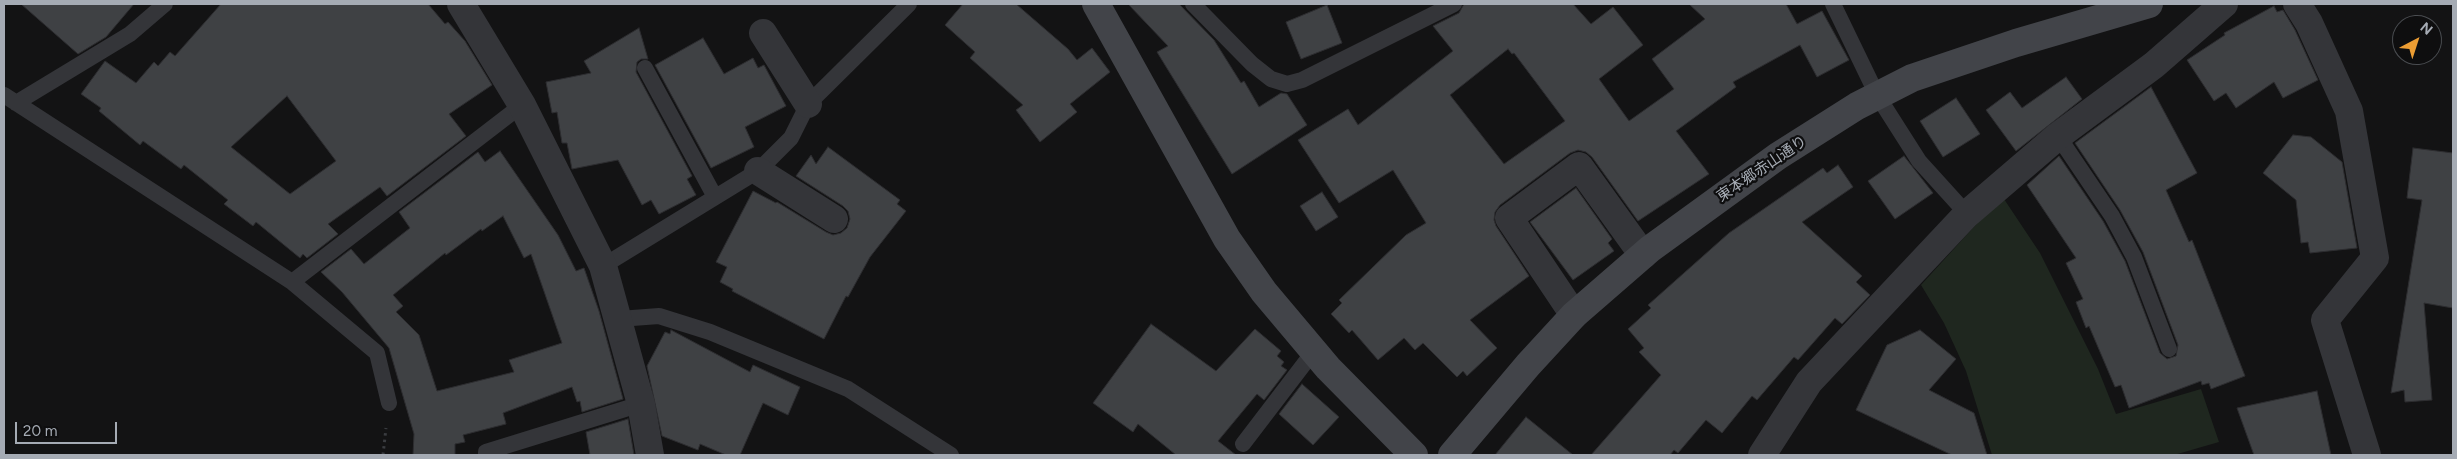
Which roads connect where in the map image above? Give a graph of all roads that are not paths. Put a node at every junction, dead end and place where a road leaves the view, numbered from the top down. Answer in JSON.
{"nodes":[{"id":1,"x":165,"y":4,"type":"edge"},
{"id":2,"x":461,"y":4,"type":"edge"},
{"id":3,"x":909,"y":4,"type":"edge"},
{"id":4,"x":1096,"y":4,"type":"edge"},
{"id":5,"x":1193,"y":4,"type":"edge"},
{"id":6,"x":1454,"y":4,"type":"edge"},
{"id":7,"x":1833,"y":4,"type":"edge"},
{"id":8,"x":2149,"y":4,"type":"edge"},
{"id":9,"x":2224,"y":4,"type":"edge"},
{"id":10,"x":2297,"y":4,"type":"edge"},
{"id":11,"x":763,"y":33,"type":"dead end"},
{"id":12,"x":645,"y":68,"type":"dead end"},
{"id":13,"x":1877,"y":95,"type":"junction"},
{"id":14,"x":10,"y":99,"type":"edge"},
{"id":15,"x":808,"y":104,"type":"junction"},
{"id":16,"x":522,"y":106,"type":"junction"},
{"id":17,"x":2058,"y":136,"type":"junction"},
{"id":18,"x":758,"y":171,"type":"junction"},
{"id":19,"x":715,"y":197,"type":"junction"},
{"id":20,"x":1967,"y":214,"type":"junction"},
{"id":21,"x":834,"y":219,"type":"dead end"},
{"id":22,"x":1643,"y":255,"type":"junction"},
{"id":23,"x":603,"y":266,"type":"junction"},
{"id":24,"x":292,"y":282,"type":"junction"},
{"id":25,"x":1574,"y":315,"type":"junction"},
{"id":26,"x":620,"y":319,"type":"junction"},
{"id":27,"x":2169,"y":349,"type":"dead end"},
{"id":28,"x":1314,"y":351,"type":"junction"},
{"id":29,"x":389,"y":403,"type":"dead end"},
{"id":30,"x":641,"y":404,"type":"junction"},
{"id":31,"x":1243,"y":444,"type":"dead end"},
{"id":32,"x":486,"y":455,"type":"edge"},
{"id":33,"x":650,"y":455,"type":"edge"},
{"id":34,"x":951,"y":455,"type":"edge"},
{"id":35,"x":1414,"y":455,"type":"edge"},
{"id":36,"x":1452,"y":455,"type":"edge"},
{"id":37,"x":1762,"y":455,"type":"edge"},
{"id":38,"x":2367,"y":455,"type":"edge"}],
"edges":[{"from":1,"to":14,"type":"lane"},
{"from":2,"to":16,"type":"street"},
{"from":3,"to":15,"type":"lane"},
{"from":4,"to":28,"type":"street"},
{"from":5,"to":6,"type":"lane"},
{"from":7,"to":13,"type":"lane"},
{"from":8,"to":13,"type":"street","name":"東本郷赤山通り"},
{"from":9,"to":17,"type":"street"},
{"from":10,"to":38,"type":"street"},
{"from":11,"to":15,"type":"street"},
{"from":12,"to":19,"type":"lane"},
{"from":13,"to":20,"type":"lane"},
{"from":13,"to":22,"type":"street","name":"東本郷赤山通り"},
{"from":14,"to":24,"type":"lane"},
{"from":15,"to":18,"type":"lane"},
{"from":16,"to":23,"type":"street"},
{"from":16,"to":24,"type":"lane"},
{"from":17,"to":20,"type":"street"},
{"from":17,"to":27,"type":"lane"},
{"from":18,"to":19,"type":"lane"},
{"from":18,"to":21,"type":"street"},
{"from":19,"to":23,"type":"lane"},
{"from":20,"to":37,"type":"street"},
{"from":22,"to":25,"type":"street","name":"東本郷赤山通り"},
{"from":22,"to":25,"type":"street"},
{"from":23,"to":26,"type":"street"},
{"from":24,"to":29,"type":"lane"},
{"from":25,"to":36,"type":"street","name":"東本郷赤山通り"},
{"from":26,"to":30,"type":"street"},
{"from":26,"to":34,"type":"lane"},
{"from":28,"to":31,"type":"lane"},
{"from":28,"to":35,"type":"street"},
{"from":30,"to":32,"type":"lane"},
{"from":30,"to":33,"type":"street"}]}
